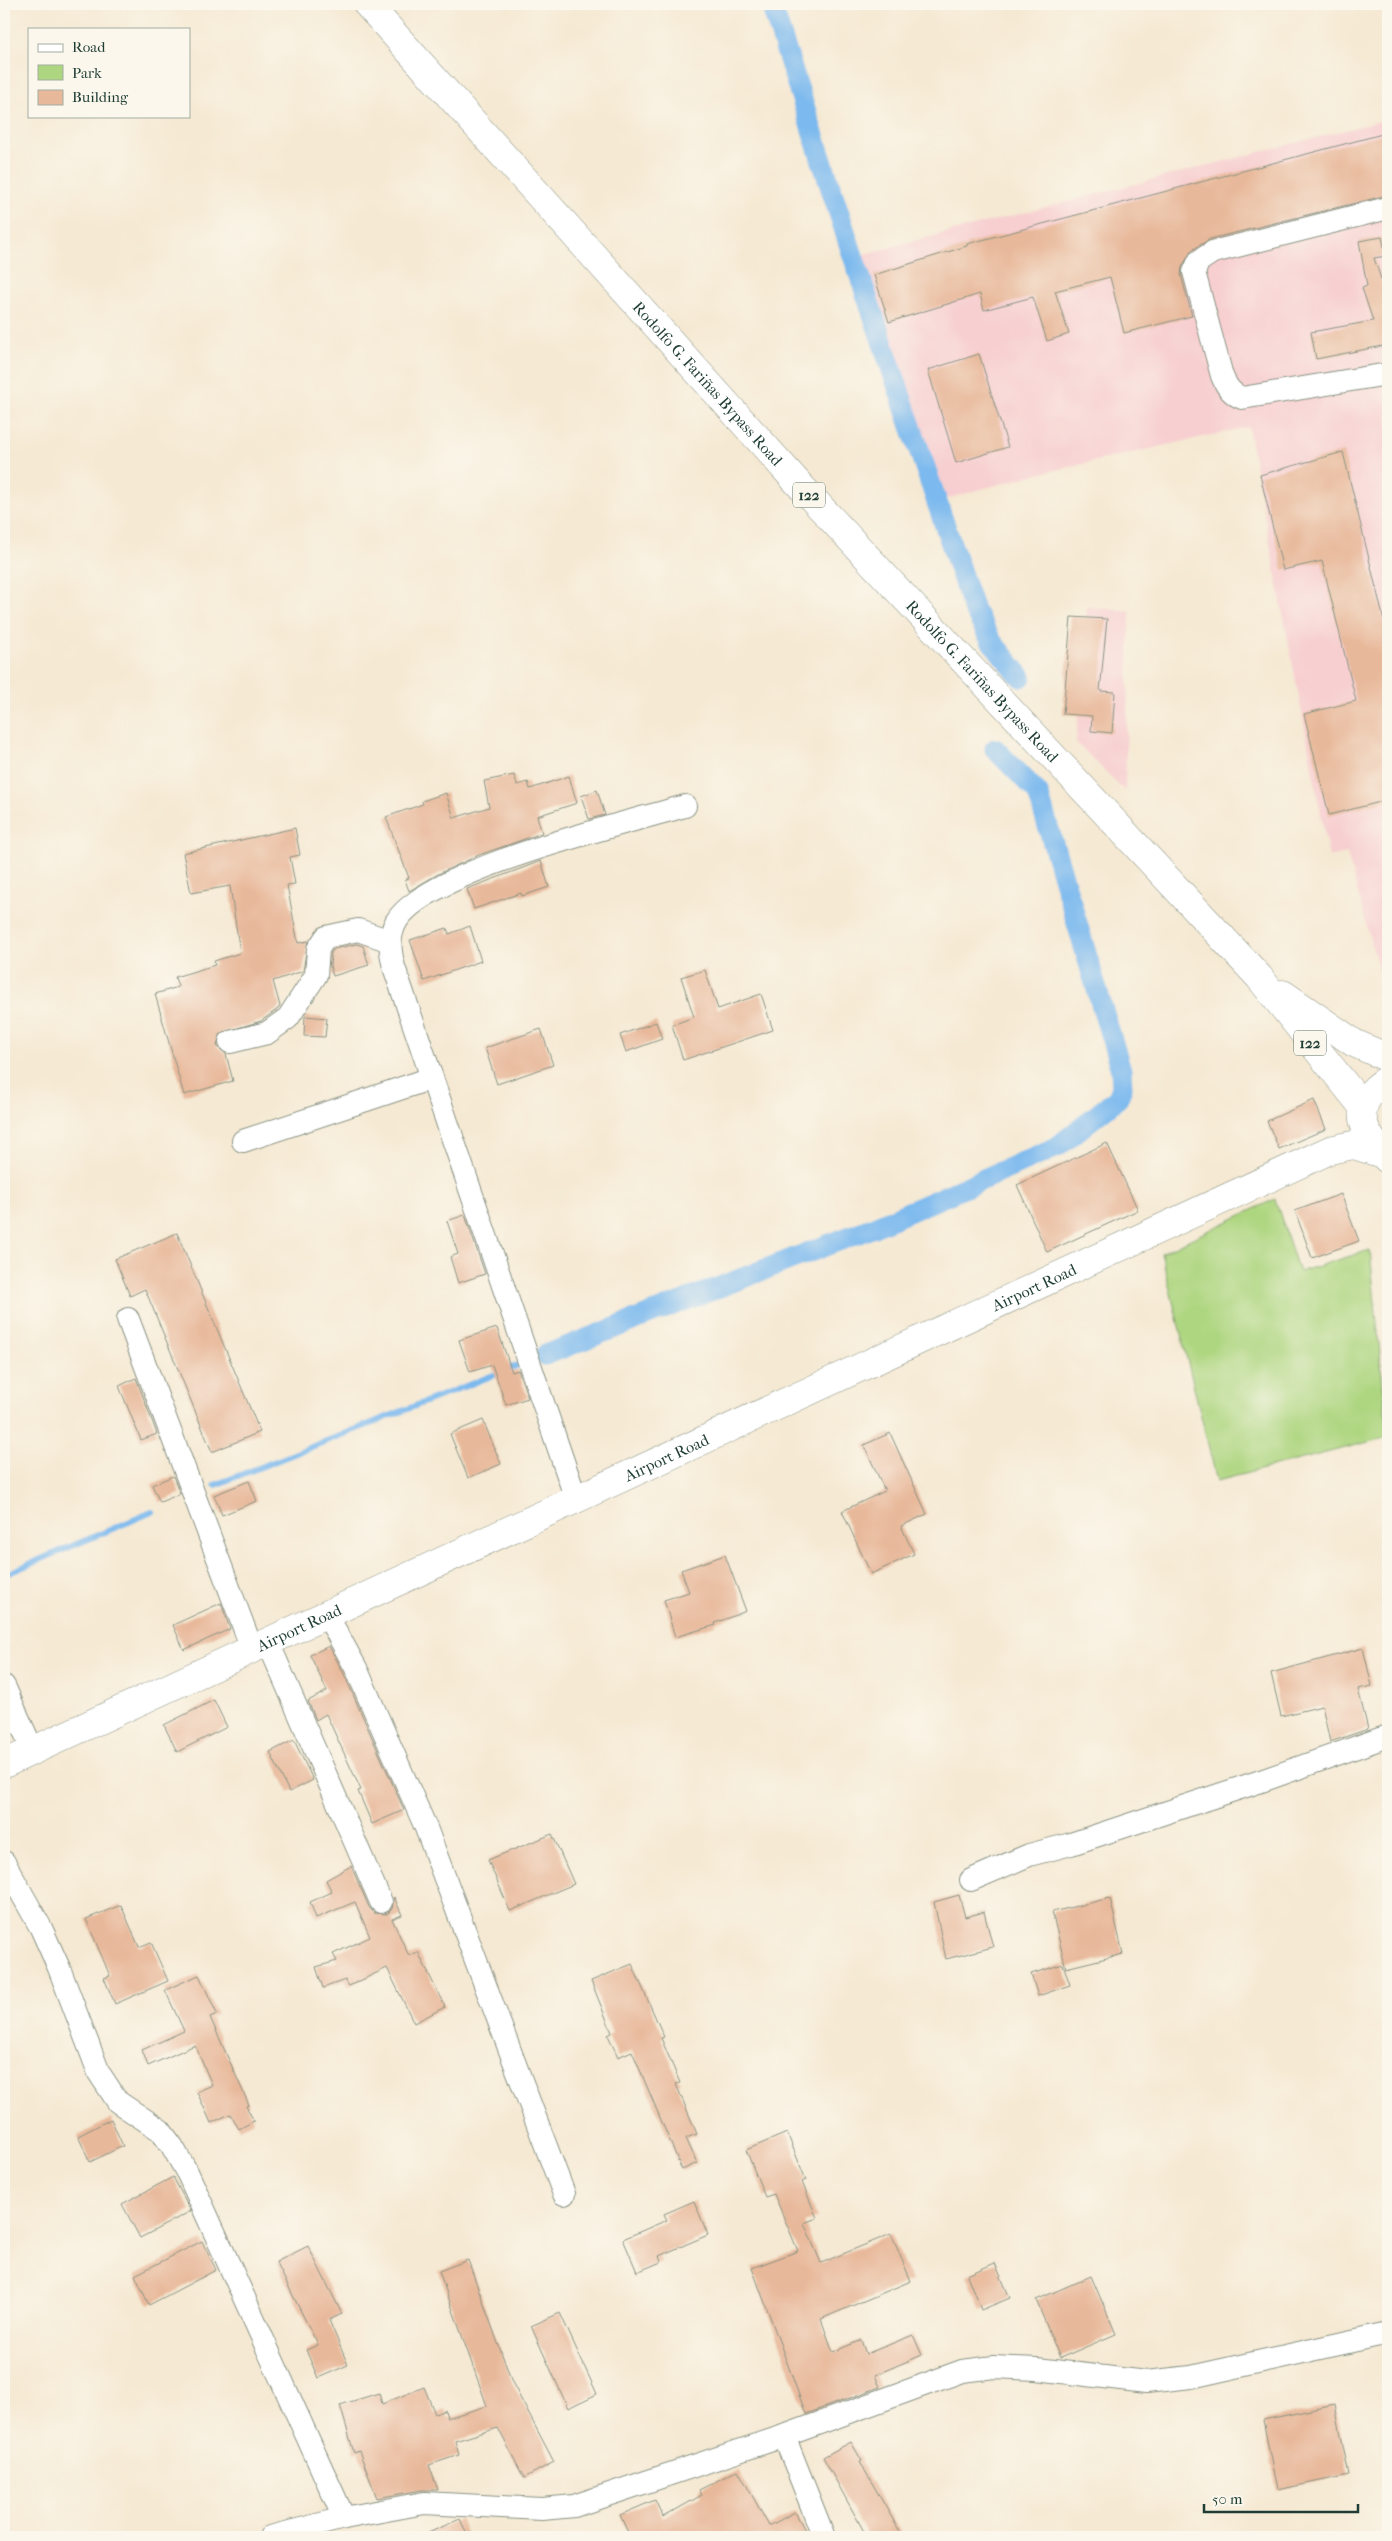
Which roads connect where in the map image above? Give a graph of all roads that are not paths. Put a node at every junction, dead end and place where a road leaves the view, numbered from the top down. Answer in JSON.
{"nodes":[{"id":1,"x":367,"y":4,"type":"edge"},
{"id":2,"x":1388,"y":208,"type":"edge"},
{"id":3,"x":1388,"y":374,"type":"edge"},
{"id":4,"x":685,"y":806,"type":"dead end"},
{"id":5,"x":390,"y":941,"type":"junction"},
{"id":6,"x":1259,"y":977,"type":"junction"},
{"id":7,"x":230,"y":1042,"type":"dead end"},
{"id":8,"x":1388,"y":1058,"type":"edge"},
{"id":9,"x":432,"y":1078,"type":"junction"},
{"id":10,"x":1388,"y":1079,"type":"edge"},
{"id":11,"x":1362,"y":1114,"type":"junction"},
{"id":12,"x":243,"y":1141,"type":"dead end"},
{"id":13,"x":1330,"y":1150,"type":"junction"},
{"id":14,"x":1385,"y":1157,"type":"edge"},
{"id":15,"x":128,"y":1319,"type":"dead end"},
{"id":16,"x":576,"y":1499,"type":"junction"},
{"id":17,"x":327,"y":1615,"type":"junction"},
{"id":18,"x":260,"y":1646,"type":"junction"},
{"id":19,"x":4,"y":1686,"type":"edge"},
{"id":20,"x":1387,"y":1732,"type":"edge"},
{"id":21,"x":33,"y":1751,"type":"junction"},
{"id":22,"x":4,"y":1764,"type":"edge"},
{"id":23,"x":4,"y":1862,"type":"edge"},
{"id":24,"x":971,"y":1880,"type":"dead end"},
{"id":25,"x":381,"y":1902,"type":"dead end"},
{"id":26,"x":564,"y":2194,"type":"dead end"},
{"id":27,"x":1388,"y":2333,"type":"edge"},
{"id":28,"x":784,"y":2436,"type":"junction"},
{"id":29,"x":344,"y":2518,"type":"junction"},
{"id":30,"x":270,"y":2537,"type":"edge"},
{"id":31,"x":824,"y":2537,"type":"edge"}],
"edges":[{"from":1,"to":6,"type":"main road","name":"Rodolfo G. Fariñas Bypass Road","number":"122"},
{"from":2,"to":3,"type":"street"},
{"from":4,"to":5,"type":"street"},
{"from":5,"to":7,"type":"street"},
{"from":5,"to":9,"type":"street"},
{"from":6,"to":8,"type":"main road","name":"Rodolfo G. Fariñas Bypass Road","number":"122"},
{"from":6,"to":11,"type":"main road","name":"Rodolfo G. Fariñas Bypass Road","number":"122"},
{"from":9,"to":12,"type":"street"},
{"from":9,"to":16,"type":"street"},
{"from":10,"to":11,"type":"main road"},
{"from":11,"to":13,"type":"main road"},
{"from":11,"to":14,"type":"main road","name":"Rodolfo G. Fariñas Bypass Road"},
{"from":13,"to":14,"type":"main road"},
{"from":13,"to":16,"type":"main road","name":"Airport Road"},
{"from":15,"to":18,"type":"street"},
{"from":16,"to":17,"type":"main road","name":"Airport Road"},
{"from":17,"to":18,"type":"main road","name":"Airport Road"},
{"from":17,"to":26,"type":"street"},
{"from":18,"to":21,"type":"main road","name":"Airport Road"},
{"from":18,"to":25,"type":"street"},
{"from":19,"to":21,"type":"street"},
{"from":20,"to":24,"type":"street"},
{"from":21,"to":22,"type":"main road","name":"Airport Road"},
{"from":23,"to":29,"type":"street"},
{"from":27,"to":28,"type":"street"},
{"from":28,"to":29,"type":"street"},
{"from":28,"to":31,"type":"street"},
{"from":29,"to":30,"type":"street"}]}
